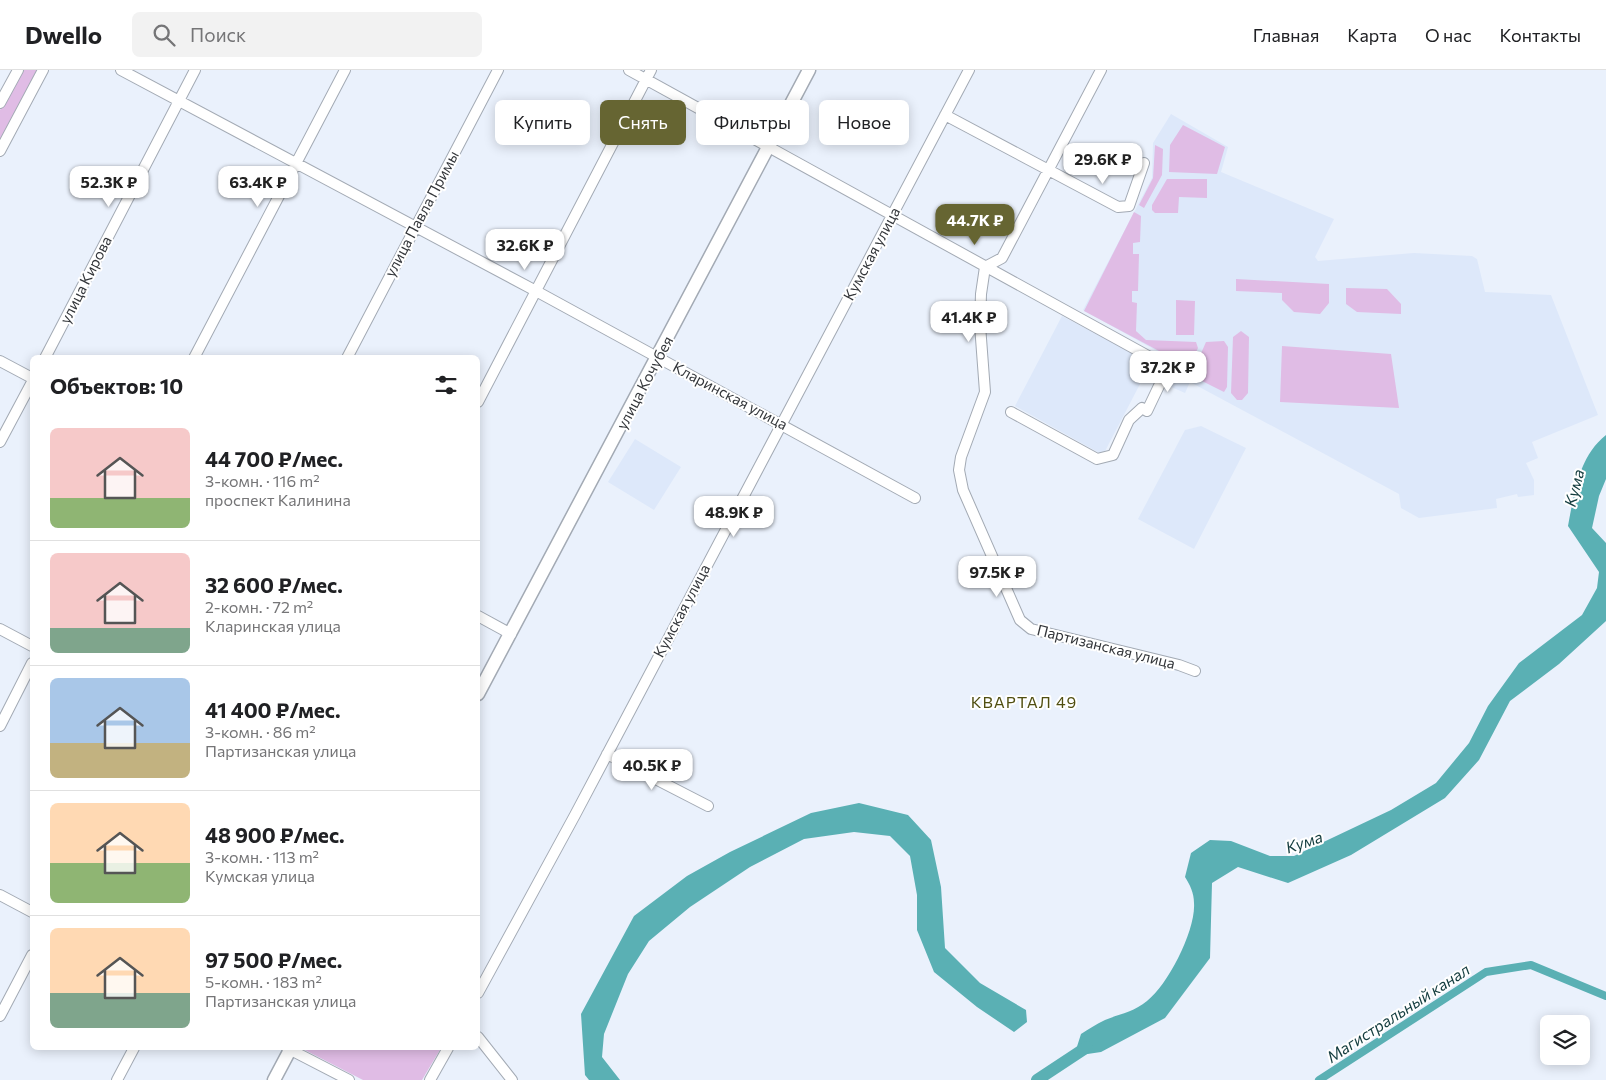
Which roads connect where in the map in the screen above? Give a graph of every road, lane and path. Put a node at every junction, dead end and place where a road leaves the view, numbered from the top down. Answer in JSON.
{"nodes":[{"id":1,"x":18,"y":70,"type":"edge"},
{"id":2,"x":43,"y":70,"type":"edge"},
{"id":3,"x":120,"y":70,"type":"edge"},
{"id":4,"x":195,"y":70,"type":"edge"},
{"id":5,"x":344,"y":70,"type":"edge"},
{"id":6,"x":498,"y":70,"type":"edge"},
{"id":7,"x":629,"y":70,"type":"edge"},
{"id":8,"x":810,"y":70,"type":"edge"},
{"id":9,"x":970,"y":70,"type":"edge"},
{"id":10,"x":1101,"y":70,"type":"edge"},
{"id":11,"x":649,"y":75,"type":"edge"},
{"id":12,"x":179,"y":101,"type":"junction"},
{"id":13,"x":0,"y":103,"type":"edge"},
{"id":14,"x":946,"y":115,"type":"junction"},
{"id":15,"x":770,"y":147,"type":"junction"},
{"id":16,"x":0,"y":151,"type":"edge"},
{"id":17,"x":1144,"y":163,"type":"dead end"},
{"id":18,"x":296,"y":164,"type":"junction"},
{"id":19,"x":1047,"y":170,"type":"junction"},
{"id":20,"x":893,"y":215,"type":"junction"},
{"id":21,"x":416,"y":227,"type":"junction"},
{"id":22,"x":985,"y":267,"type":"junction"},
{"id":23,"x":536,"y":291,"type":"junction"},
{"id":24,"x":47,"y":355,"type":"edge"},
{"id":25,"x":196,"y":355,"type":"edge"},
{"id":26,"x":349,"y":355,"type":"edge"},
{"id":27,"x":658,"y":358,"type":"junction"},
{"id":28,"x":0,"y":361,"type":"edge"},
{"id":29,"x":30,"y":377,"type":"edge"},
{"id":30,"x":30,"y":386,"type":"edge"},
{"id":31,"x":480,"y":398,"type":"edge"},
{"id":32,"x":1012,"y":412,"type":"dead end"},
{"id":33,"x":781,"y":423,"type":"junction"},
{"id":34,"x":0,"y":442,"type":"edge"},
{"id":35,"x":915,"y":498,"type":"dead end"},
{"id":36,"x":480,"y":617,"type":"edge"},
{"id":37,"x":0,"y":629,"type":"edge"},
{"id":38,"x":510,"y":634,"type":"junction"},
{"id":39,"x":30,"y":645,"type":"edge"},
{"id":40,"x":30,"y":668,"type":"edge"},
{"id":41,"x":1196,"y":671,"type":"dead end"},
{"id":42,"x":480,"y":690,"type":"edge"},
{"id":43,"x":0,"y":726,"type":"edge"},
{"id":44,"x":607,"y":754,"type":"junction"},
{"id":45,"x":708,"y":806,"type":"dead end"},
{"id":46,"x":0,"y":895,"type":"edge"},
{"id":47,"x":30,"y":911,"type":"edge"},
{"id":48,"x":30,"y":959,"type":"edge"},
{"id":49,"x":480,"y":990,"type":"edge"},
{"id":50,"x":0,"y":1016,"type":"edge"},
{"id":51,"x":480,"y":1040,"type":"edge"},
{"id":52,"x":133,"y":1050,"type":"edge"},
{"id":53,"x":288,"y":1050,"type":"edge"},
{"id":54,"x":293,"y":1050,"type":"edge"},
{"id":55,"x":447,"y":1050,"type":"edge"},
{"id":56,"x":117,"y":1080,"type":"edge"},
{"id":57,"x":274,"y":1080,"type":"edge"},
{"id":58,"x":350,"y":1080,"type":"edge"},
{"id":59,"x":430,"y":1080,"type":"edge"},
{"id":60,"x":512,"y":1080,"type":"edge"}],
"edges":[{"from":1,"to":13,"type":"street"},
{"from":2,"to":16,"type":"street"},
{"from":3,"to":12,"type":"street","name":"Кларинская улица"},
{"from":4,"to":12,"type":"street","name":"улица Кирова"},
{"from":5,"to":18,"type":"street"},
{"from":6,"to":21,"type":"street","name":"улица Павла Примы"},
{"from":7,"to":11,"type":"street"},
{"from":8,"to":15,"type":"main road","name":"улица Кочубея"},
{"from":9,"to":14,"type":"street","name":"Кумская улица"},
{"from":10,"to":19,"type":"street"},
{"from":11,"to":15,"type":"street"},
{"from":11,"to":23,"type":"street"},
{"from":12,"to":18,"type":"street","name":"Кларинская улица"},
{"from":12,"to":24,"type":"street","name":"улица Кирова"},
{"from":14,"to":19,"type":"street"},
{"from":14,"to":20,"type":"street","name":"Кумская улица"},
{"from":15,"to":20,"type":"street"},
{"from":15,"to":27,"type":"main road","name":"улица Кочубея"},
{"from":17,"to":19,"type":"street"},
{"from":18,"to":21,"type":"street","name":"Кларинская улица"},
{"from":18,"to":25,"type":"street"},
{"from":19,"to":22,"type":"street"},
{"from":20,"to":22,"type":"street"},
{"from":20,"to":33,"type":"street","name":"Кумская улица"},
{"from":21,"to":23,"type":"street","name":"Кларинская улица"},
{"from":21,"to":26,"type":"street","name":"улица Павла Примы"},
{"from":22,"to":32,"type":"street"},
{"from":22,"to":41,"type":"street","name":"Партизанская улица"},
{"from":23,"to":27,"type":"street","name":"Кларинская улица"},
{"from":23,"to":31,"type":"street"},
{"from":27,"to":33,"type":"street","name":"Кларинская улица"},
{"from":27,"to":38,"type":"main road","name":"улица Кочубея"},
{"from":28,"to":29,"type":"street"},
{"from":30,"to":34,"type":"street"},
{"from":33,"to":35,"type":"street","name":"Кларинская улица"},
{"from":33,"to":44,"type":"street","name":"Кумская улица"},
{"from":36,"to":38,"type":"street"},
{"from":37,"to":39,"type":"street"},
{"from":38,"to":42,"type":"main road","name":"улица Кочубея"},
{"from":40,"to":43,"type":"street"},
{"from":44,"to":45,"type":"street"},
{"from":44,"to":49,"type":"street","name":"Кумская улица"},
{"from":46,"to":47,"type":"street"},
{"from":48,"to":50,"type":"street"},
{"from":51,"to":60,"type":"street"},
{"from":52,"to":56,"type":"street"},
{"from":53,"to":57,"type":"main road"},
{"from":54,"to":58,"type":"street"},
{"from":55,"to":59,"type":"street"}]}
